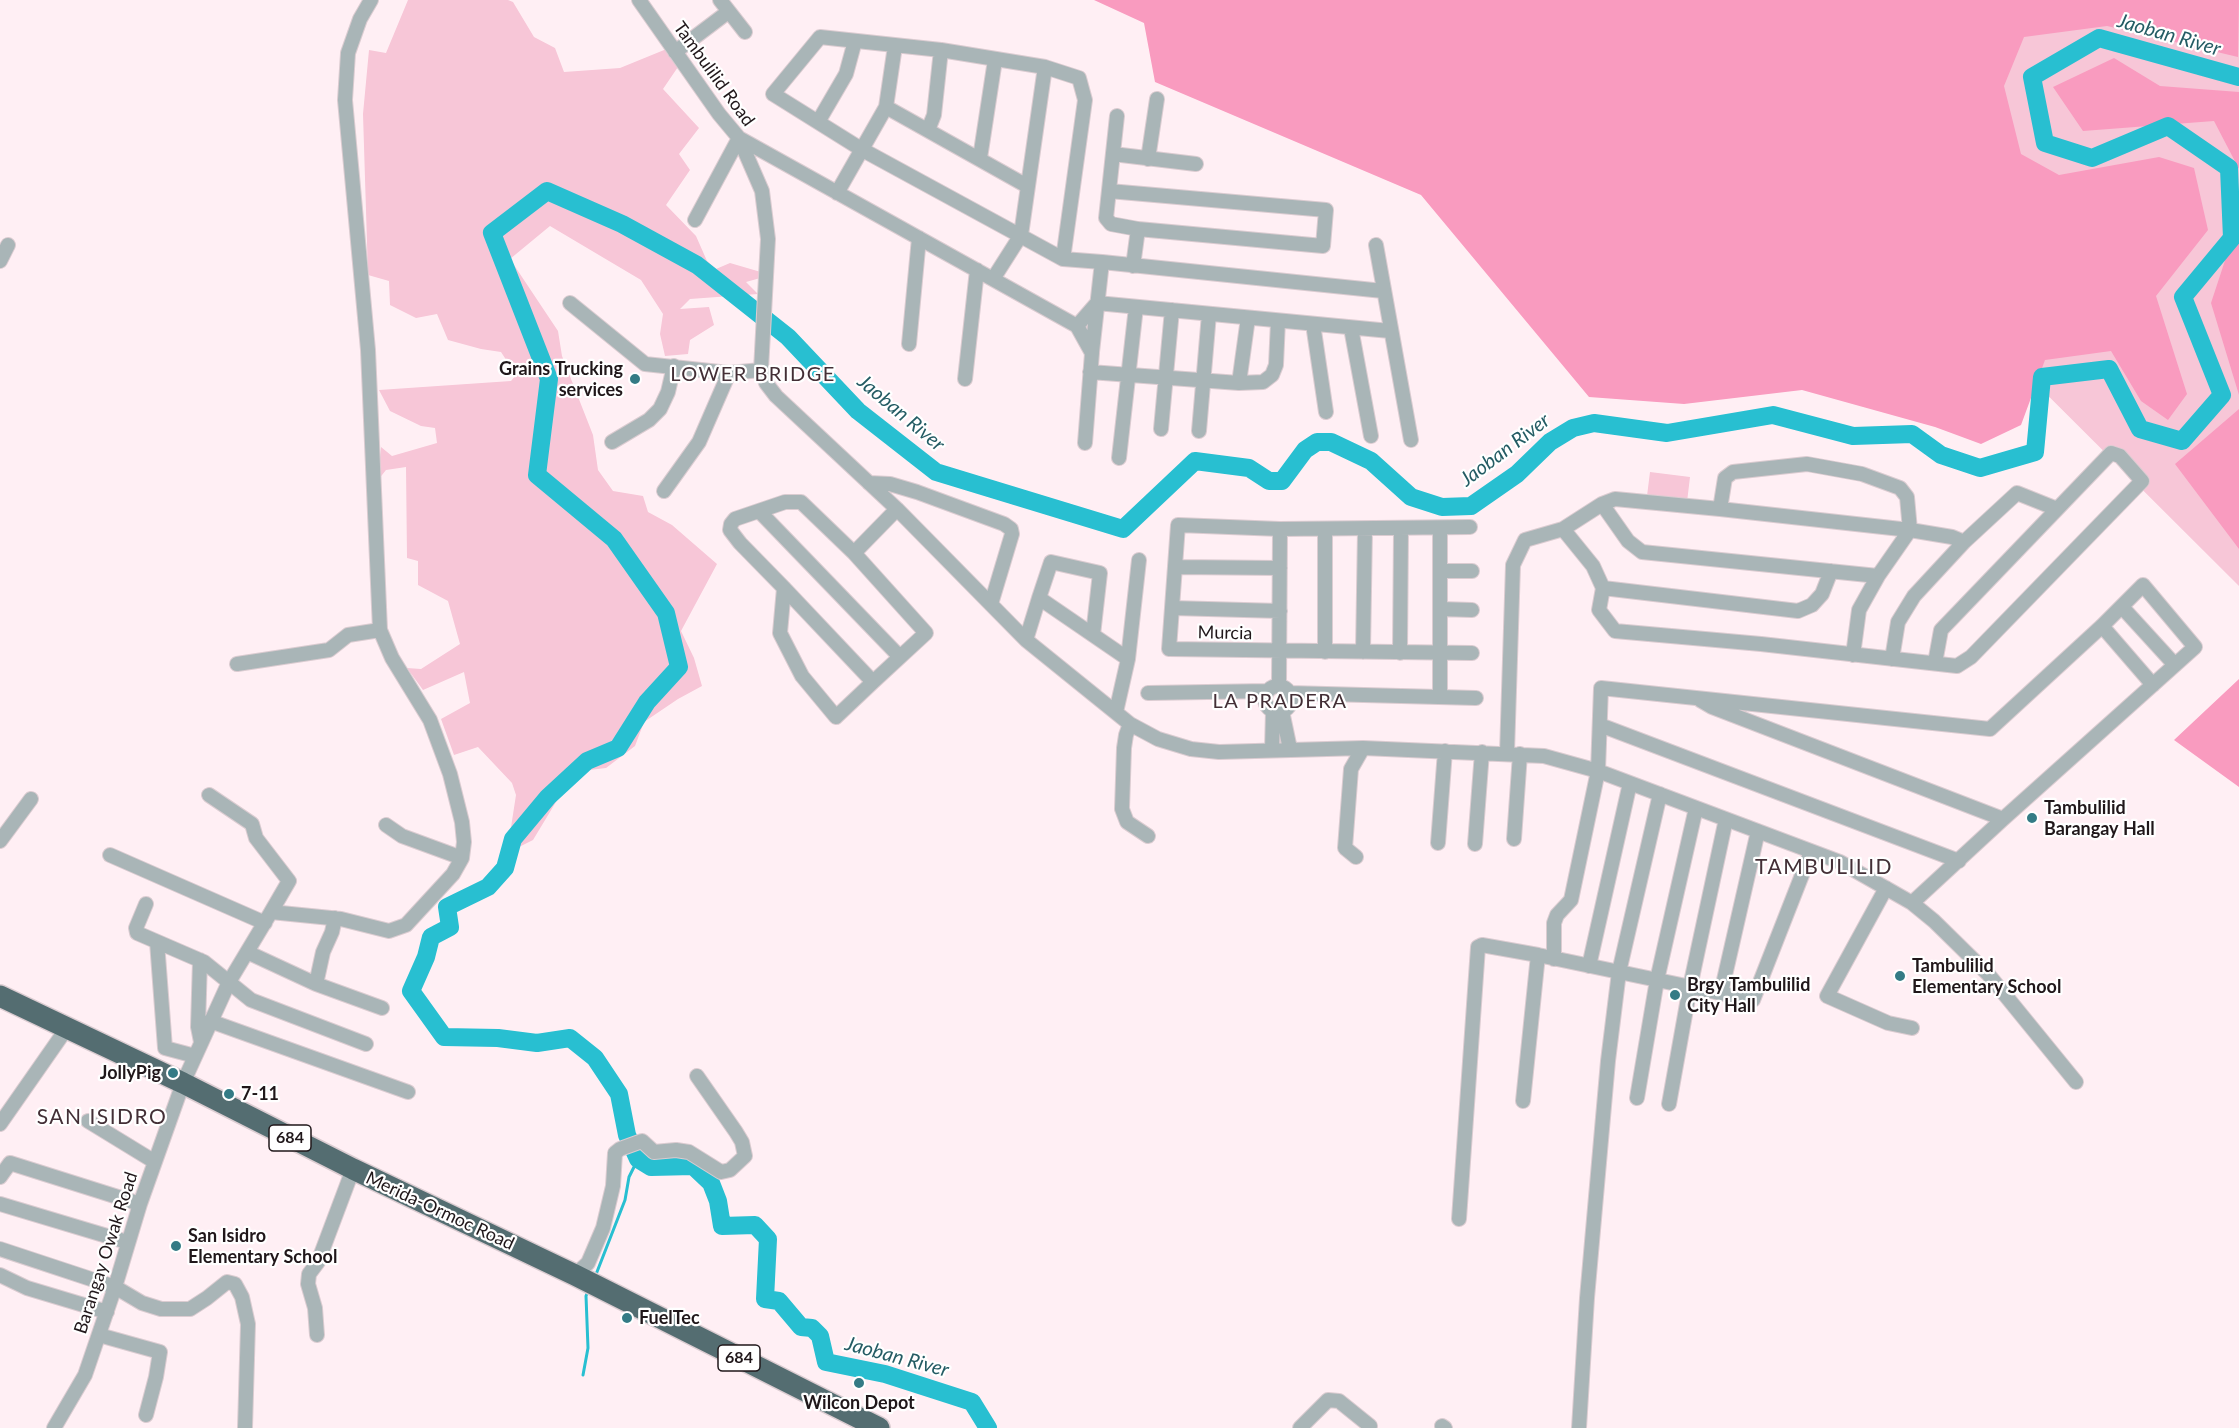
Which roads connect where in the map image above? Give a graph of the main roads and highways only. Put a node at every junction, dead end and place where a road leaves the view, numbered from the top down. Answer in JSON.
{"nodes":[{"id":1,"x":0,"y":996,"type":"edge"},
{"id":2,"x":879,"y":1428,"type":"edge"}],
"edges":[{"from":1,"to":2,"type":"highway","name":"Merida-Ormoc Road","number":"684"}]}
